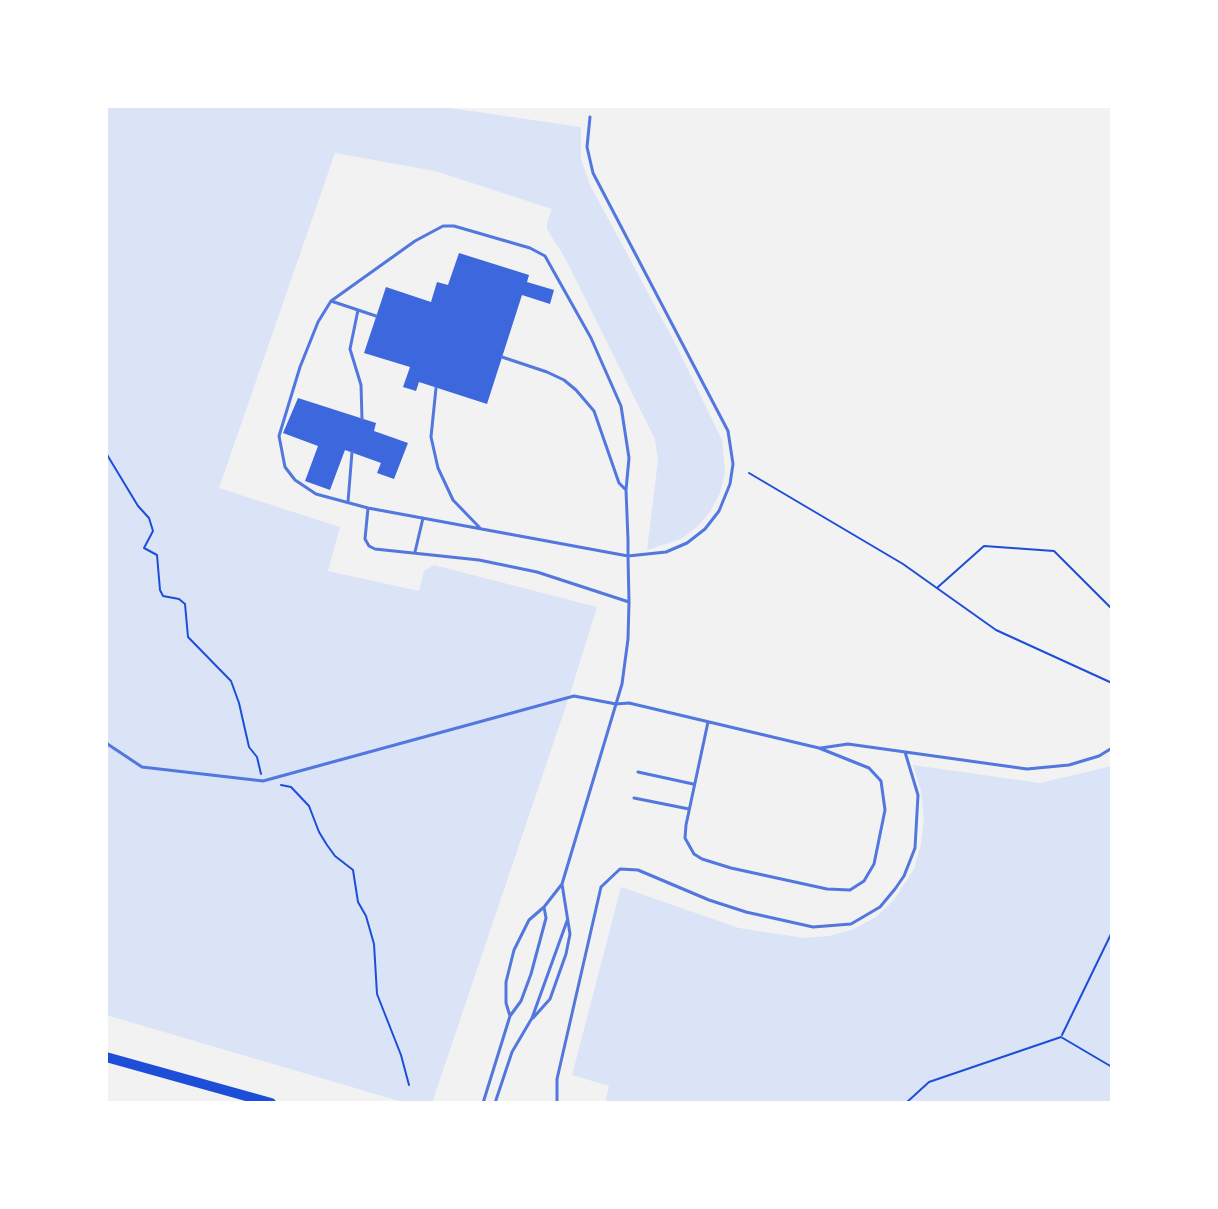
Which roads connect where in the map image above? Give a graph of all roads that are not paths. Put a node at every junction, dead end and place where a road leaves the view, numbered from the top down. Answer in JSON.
{"nodes":[{"id":1,"x":590,"y":117,"type":"dead end"},
{"id":2,"x":331,"y":301,"type":"junction"},
{"id":3,"x":358,"y":310,"type":"junction"},
{"id":4,"x":376,"y":316,"type":"dead end"},
{"id":5,"x":502,"y":357,"type":"dead end"},
{"id":6,"x":436,"y":388,"type":"dead end"},
{"id":7,"x":362,"y":419,"type":"dead end"},
{"id":8,"x":352,"y":452,"type":"dead end"},
{"id":9,"x":626,"y":490,"type":"junction"},
{"id":10,"x":348,"y":502,"type":"junction"},
{"id":11,"x":368,"y":508,"type":"junction"},
{"id":12,"x":423,"y":518,"type":"junction"},
{"id":13,"x":482,"y":530,"type":"junction"},
{"id":14,"x":415,"y":552,"type":"junction"},
{"id":15,"x":628,"y":556,"type":"junction"},
{"id":16,"x":629,"y":602,"type":"junction"},
{"id":17,"x":616,"y":704,"type":"junction"},
{"id":18,"x":708,"y":722,"type":"junction"},
{"id":19,"x":106,"y":743,"type":"edge"},
{"id":20,"x":819,"y":748,"type":"junction"},
{"id":21,"x":1112,"y":748,"type":"edge"},
{"id":22,"x":905,"y":752,"type":"junction"},
{"id":23,"x":638,"y":772,"type":"dead end"},
{"id":24,"x":694,"y":785,"type":"junction"},
{"id":25,"x":634,"y":798,"type":"dead end"},
{"id":26,"x":689,"y":809,"type":"junction"},
{"id":27,"x":562,"y":884,"type":"junction"},
{"id":28,"x":544,"y":907,"type":"junction"},
{"id":29,"x":567,"y":921,"type":"junction"},
{"id":30,"x":510,"y":1016,"type":"junction"},
{"id":31,"x":532,"y":1018,"type":"junction"},
{"id":32,"x":106,"y":1057,"type":"edge"},
{"id":33,"x":271,"y":1103,"type":"edge"},
{"id":34,"x":483,"y":1103,"type":"edge"},
{"id":35,"x":495,"y":1103,"type":"edge"},
{"id":36,"x":557,"y":1103,"type":"edge"}],
"edges":[{"from":1,"to":15,"type":"lane"},
{"from":2,"to":3,"type":"lane"},
{"from":2,"to":9,"type":"lane"},
{"from":2,"to":10,"type":"lane"},
{"from":3,"to":4,"type":"lane"},
{"from":3,"to":7,"type":"lane"},
{"from":5,"to":9,"type":"lane"},
{"from":6,"to":13,"type":"lane"},
{"from":8,"to":10,"type":"lane"},
{"from":9,"to":15,"type":"lane"},
{"from":10,"to":11,"type":"lane"},
{"from":11,"to":12,"type":"lane"},
{"from":11,"to":14,"type":"lane"},
{"from":12,"to":13,"type":"lane"},
{"from":12,"to":14,"type":"lane"},
{"from":13,"to":15,"type":"lane"},
{"from":14,"to":16,"type":"lane"},
{"from":15,"to":16,"type":"lane"},
{"from":16,"to":17,"type":"lane"},
{"from":17,"to":18,"type":"lane"},
{"from":17,"to":19,"type":"lane"},
{"from":17,"to":27,"type":"lane"},
{"from":18,"to":20,"type":"lane"},
{"from":18,"to":24,"type":"lane"},
{"from":20,"to":22,"type":"lane"},
{"from":20,"to":26,"type":"lane"},
{"from":21,"to":22,"type":"lane"},
{"from":22,"to":36,"type":"lane"},
{"from":23,"to":24,"type":"lane"},
{"from":24,"to":26,"type":"lane"},
{"from":25,"to":26,"type":"lane"},
{"from":27,"to":28,"type":"lane"},
{"from":27,"to":29,"type":"lane"},
{"from":28,"to":30,"type":"lane"},
{"from":28,"to":30,"type":"lane"},
{"from":29,"to":31,"type":"lane"},
{"from":29,"to":31,"type":"lane"},
{"from":30,"to":34,"type":"lane"},
{"from":31,"to":35,"type":"lane"},
{"from":32,"to":33,"type":"main road"}]}
